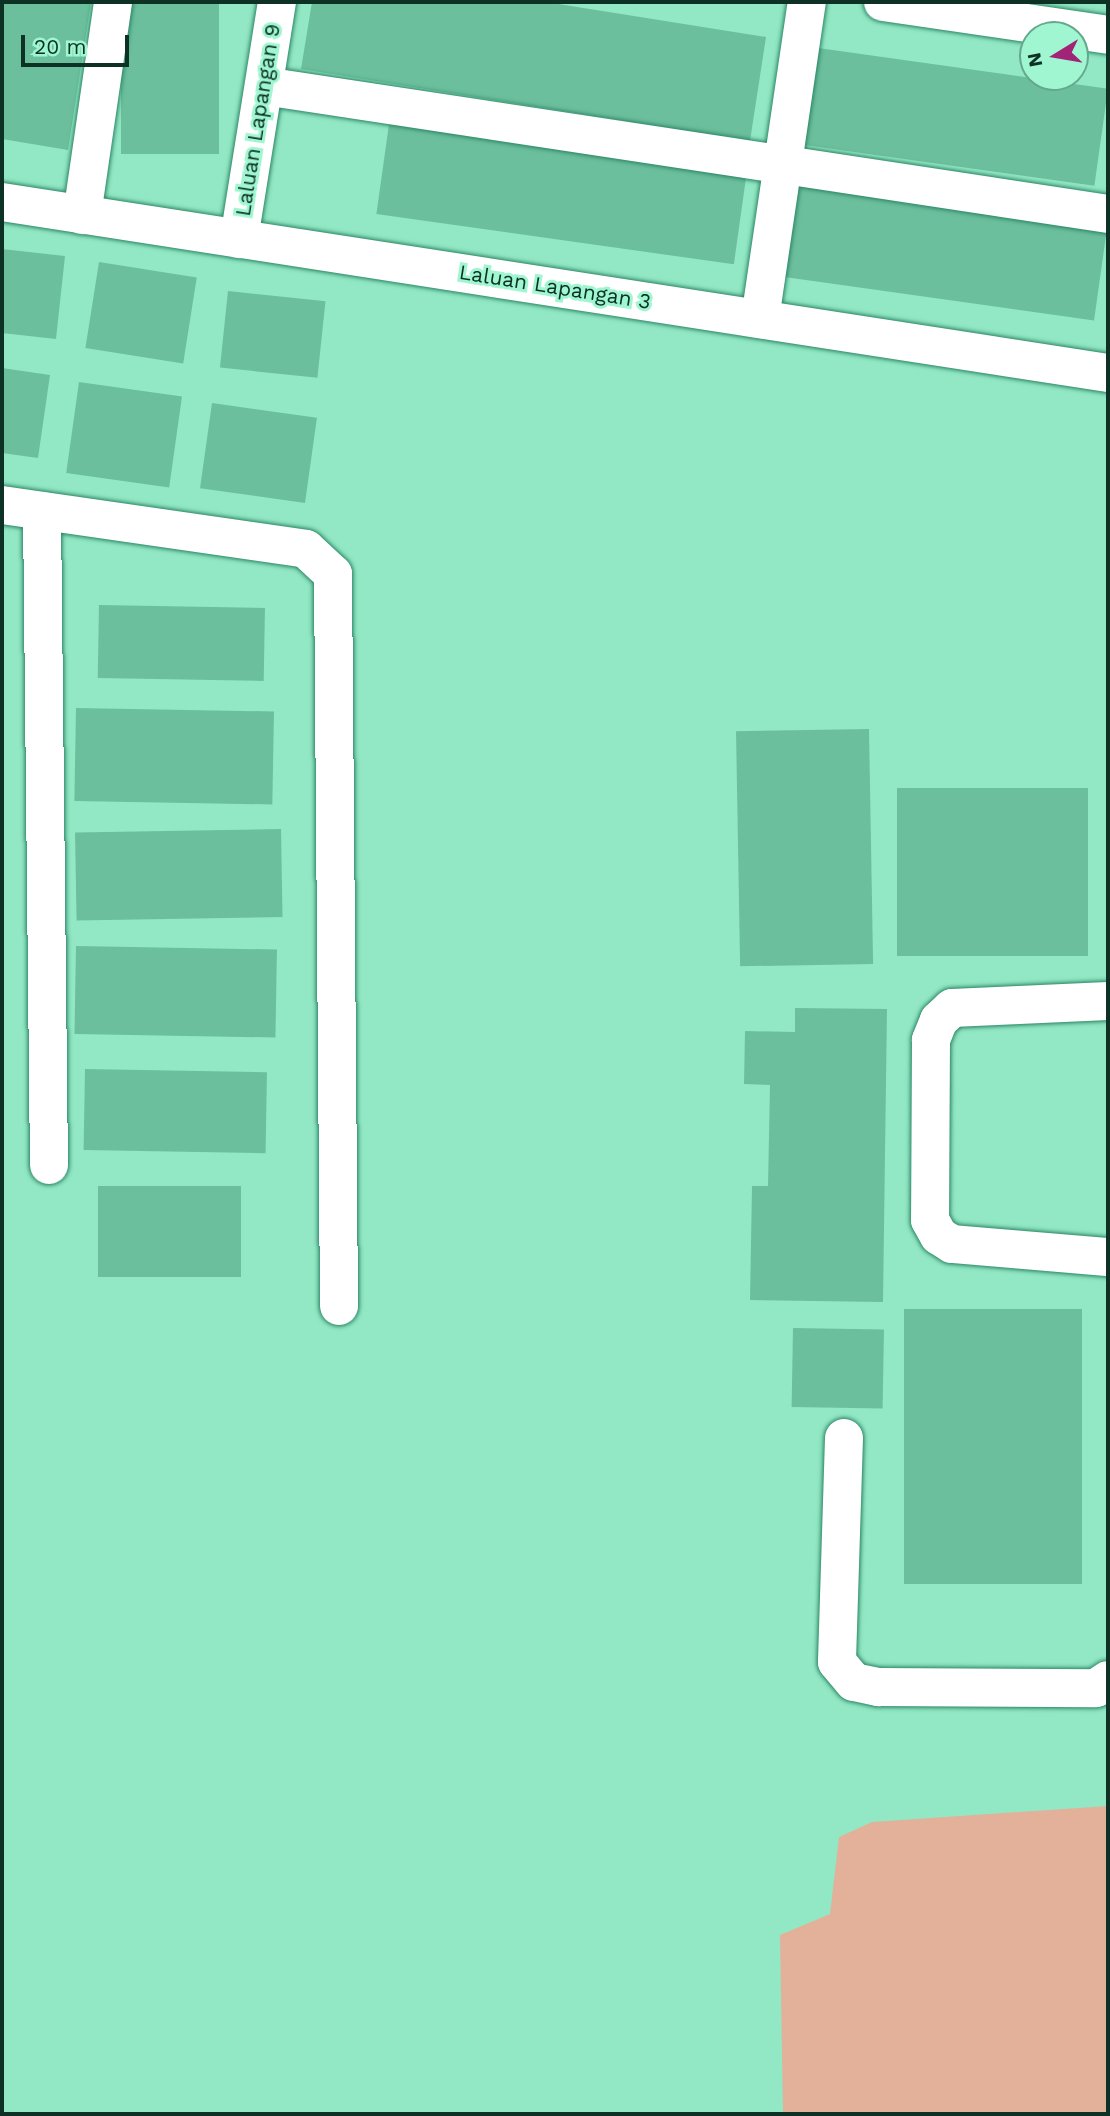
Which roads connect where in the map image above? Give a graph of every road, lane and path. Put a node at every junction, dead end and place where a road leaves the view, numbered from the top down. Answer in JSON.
{"nodes":[{"id":1,"x":113,"y":2,"type":"edge"},
{"id":2,"x":278,"y":2,"type":"edge"},
{"id":3,"x":807,"y":2,"type":"edge"},
{"id":4,"x":883,"y":2,"type":"edge"},
{"id":5,"x":1108,"y":34,"type":"edge"},
{"id":6,"x":264,"y":86,"type":"junction"},
{"id":7,"x":783,"y":166,"type":"junction"},
{"id":8,"x":2,"y":202,"type":"edge"},
{"id":9,"x":1108,"y":214,"type":"edge"},
{"id":10,"x":82,"y":215,"type":"junction"},
{"id":11,"x":239,"y":239,"type":"junction"},
{"id":12,"x":760,"y":319,"type":"junction"},
{"id":13,"x":1108,"y":373,"type":"edge"},
{"id":14,"x":2,"y":506,"type":"edge"},
{"id":15,"x":42,"y":511,"type":"junction"},
{"id":16,"x":1108,"y":1001,"type":"edge"},
{"id":17,"x":49,"y":1165,"type":"dead end"},
{"id":18,"x":1108,"y":1257,"type":"edge"},
{"id":19,"x":339,"y":1306,"type":"dead end"},
{"id":20,"x":844,"y":1438,"type":"dead end"},
{"id":21,"x":1108,"y":1680,"type":"edge"}],
"edges":[{"from":1,"to":10,"type":"street"},
{"from":2,"to":6,"type":"street","name":"Laluan Lapangan 9"},
{"from":3,"to":7,"type":"street"},
{"from":4,"to":5,"type":"street"},
{"from":6,"to":7,"type":"street"},
{"from":6,"to":11,"type":"street","name":"Laluan Lapangan 9"},
{"from":7,"to":9,"type":"street"},
{"from":7,"to":12,"type":"street"},
{"from":8,"to":10,"type":"street","name":"Laluan Lapangan 3"},
{"from":10,"to":11,"type":"street","name":"Laluan Lapangan 3"},
{"from":11,"to":12,"type":"street","name":"Laluan Lapangan 3"},
{"from":12,"to":13,"type":"street","name":"Laluan Lapangan 3"},
{"from":14,"to":15,"type":"street"},
{"from":15,"to":17,"type":"street"},
{"from":15,"to":19,"type":"street"},
{"from":16,"to":18,"type":"street"},
{"from":20,"to":21,"type":"street"}]}
